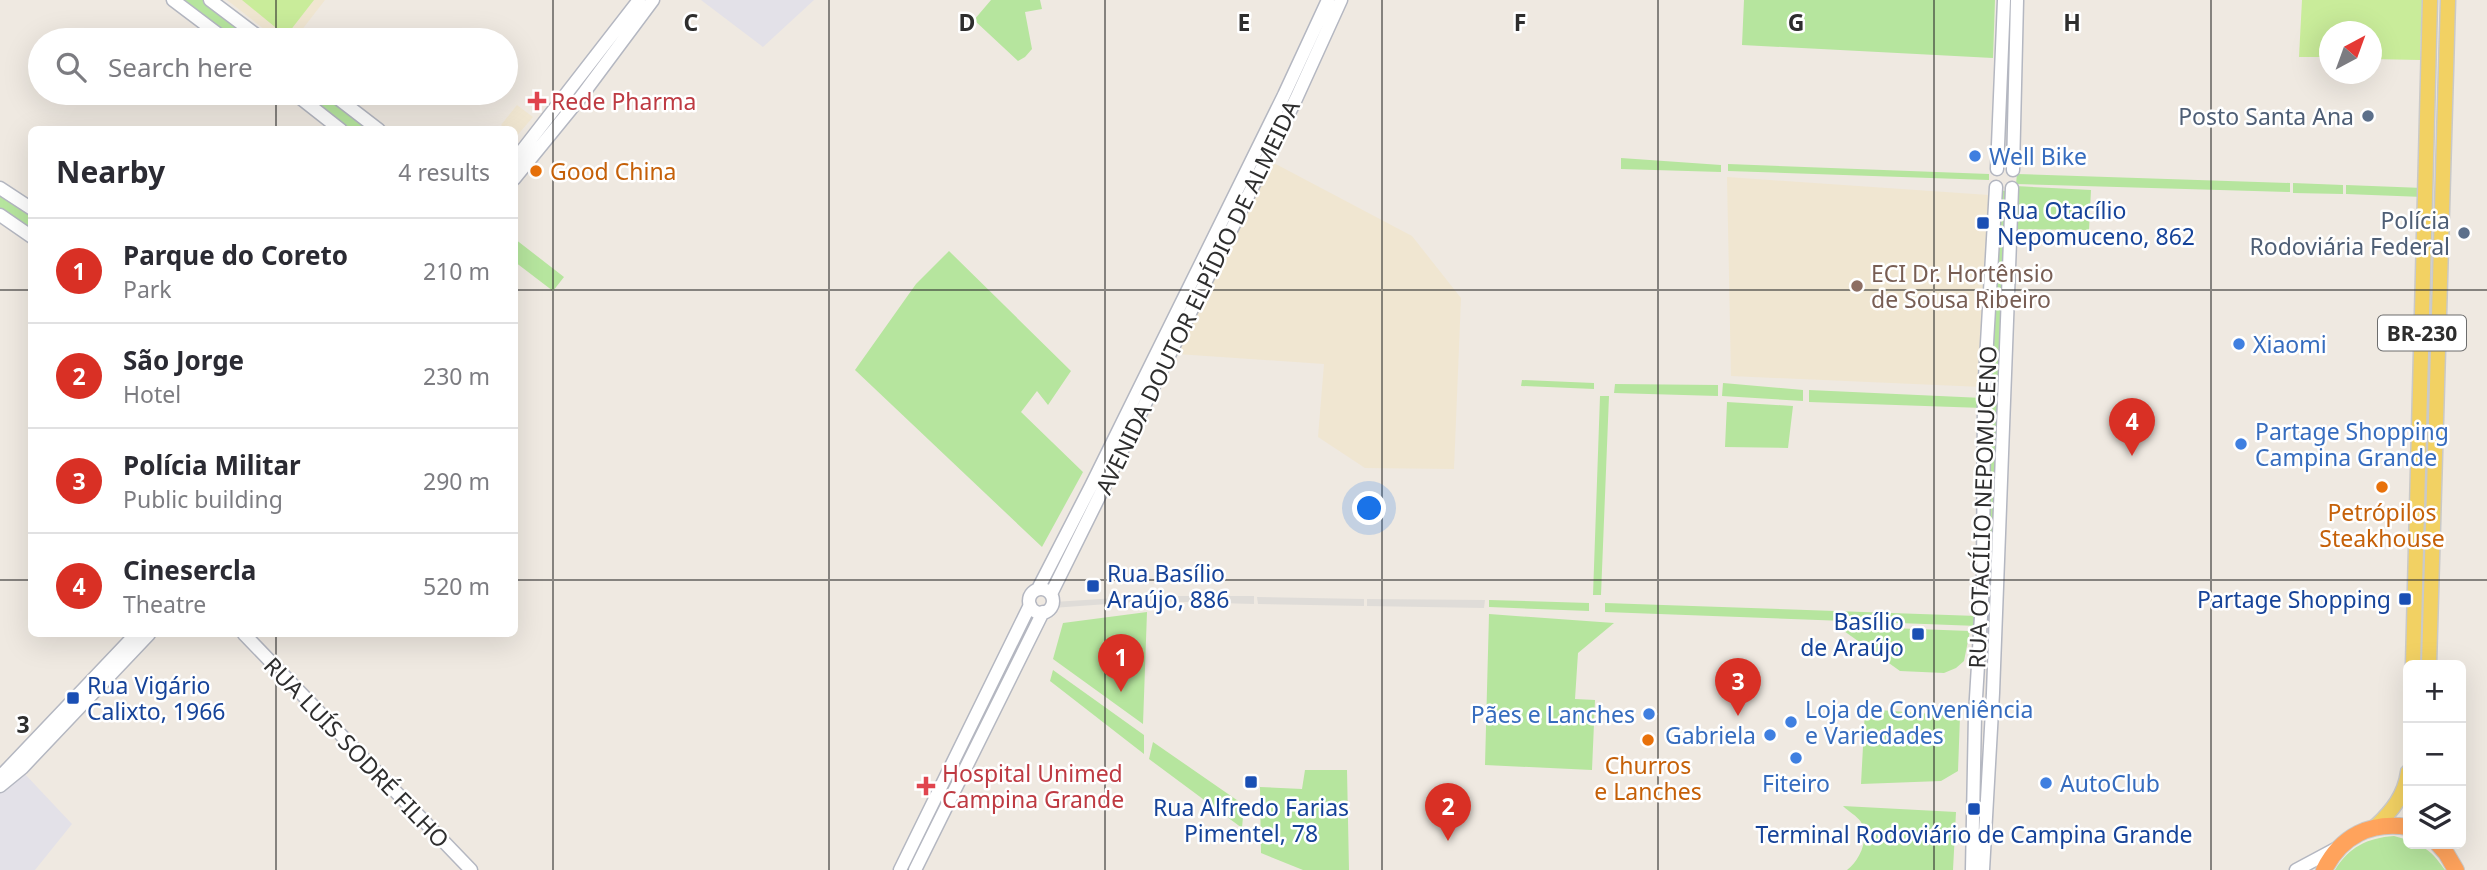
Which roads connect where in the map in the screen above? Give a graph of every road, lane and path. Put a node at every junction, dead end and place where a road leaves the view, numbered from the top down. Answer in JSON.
{"nodes":[{"id":1,"x":173,"y":0,"type":"edge"},
{"id":2,"x":210,"y":0,"type":"edge"},
{"id":3,"x":639,"y":0,"type":"edge"},
{"id":4,"x":653,"y":0,"type":"edge"},
{"id":5,"x":1328,"y":0,"type":"edge"},
{"id":6,"x":1341,"y":0,"type":"edge"},
{"id":7,"x":2004,"y":0,"type":"edge"},
{"id":8,"x":2017,"y":0,"type":"edge"},
{"id":9,"x":2430,"y":0,"type":"edge"},
{"id":10,"x":2448,"y":0,"type":"edge"},
{"id":11,"x":210,"y":28,"type":"edge"},
{"id":12,"x":246,"y":28,"type":"edge"},
{"id":13,"x":309,"y":105,"type":"edge"},
{"id":14,"x":347,"y":105,"type":"edge"},
{"id":15,"x":336,"y":126,"type":"edge"},
{"id":16,"x":374,"y":126,"type":"edge"},
{"id":17,"x":518,"y":156,"type":"edge"},
{"id":18,"x":1997,"y":169,"type":"junction"},
{"id":19,"x":2013,"y":170,"type":"junction"},
{"id":20,"x":518,"y":175,"type":"edge"},
{"id":21,"x":1996,"y":187,"type":"junction"},
{"id":22,"x":0,"y":188,"type":"edge"},
{"id":23,"x":2012,"y":188,"type":"junction"},
{"id":24,"x":28,"y":206,"type":"edge"},
{"id":25,"x":0,"y":215,"type":"edge"},
{"id":26,"x":28,"y":234,"type":"edge"},
{"id":27,"x":1038,"y":589,"type":"junction"},
{"id":28,"x":1051,"y":594,"type":"junction"},
{"id":29,"x":1030,"y":605,"type":"junction"},
{"id":30,"x":1043,"y":612,"type":"junction"},
{"id":31,"x":133,"y":637,"type":"edge"},
{"id":32,"x":146,"y":637,"type":"edge"},
{"id":33,"x":247,"y":637,"type":"edge"},
{"id":34,"x":2413,"y":660,"type":"edge"},
{"id":35,"x":2429,"y":660,"type":"edge"},
{"id":36,"x":0,"y":777,"type":"edge"},
{"id":37,"x":0,"y":786,"type":"edge"},
{"id":38,"x":2404,"y":786,"type":"edge"},
{"id":39,"x":2376,"y":826,"type":"junction"},
{"id":40,"x":2403,"y":826,"type":"edge"},
{"id":41,"x":2339,"y":847,"type":"junction"},
{"id":42,"x":2442,"y":849,"type":"edge"},
{"id":43,"x":2457,"y":869,"type":"edge"},
{"id":44,"x":471,"y":870,"type":"edge"},
{"id":45,"x":900,"y":870,"type":"edge"},
{"id":46,"x":915,"y":870,"type":"edge"},
{"id":47,"x":1972,"y":870,"type":"edge"},
{"id":48,"x":1983,"y":870,"type":"edge"},
{"id":49,"x":2296,"y":870,"type":"edge"},
{"id":50,"x":2324,"y":870,"type":"edge"}],
"edges":[{"from":1,"to":11,"type":"main road"},
{"from":2,"to":12,"type":"main road"},
{"from":3,"to":17,"type":"main road"},
{"from":4,"to":20,"type":"main road"},
{"from":5,"to":27,"type":"main road","name":"AVENIDA DOUTOR ELPÍDIO DE ALMEIDA"},
{"from":6,"to":28,"type":"main road","name":"AVENIDA DOUTOR ELPÍDIO DE ALMEIDA"},
{"from":7,"to":18,"type":"main road"},
{"from":8,"to":19,"type":"main road"},
{"from":9,"to":34,"type":"main road","number":"BR-230"},
{"from":10,"to":35,"type":"main road","number":"BR-230"},
{"from":13,"to":15,"type":"main road"},
{"from":14,"to":16,"type":"main road"},
{"from":18,"to":19,"type":"main road"},
{"from":18,"to":21,"type":"main road"},
{"from":19,"to":23,"type":"main road"},
{"from":21,"to":23,"type":"main road"},
{"from":21,"to":47,"type":"main road","name":"RUA OTACÍLIO NEPOMUCENO"},
{"from":22,"to":24,"type":"main road"},
{"from":23,"to":48,"type":"main road","name":"RUA OTACÍLIO NEPOMUCENO"},
{"from":25,"to":26,"type":"main road"},
{"from":27,"to":28,"type":"main road"},
{"from":27,"to":29,"type":"main road"},
{"from":28,"to":30,"type":"main road"},
{"from":29,"to":30,"type":"main road"},
{"from":29,"to":45,"type":"main road"},
{"from":30,"to":46,"type":"main road"},
{"from":31,"to":36,"type":"main road"},
{"from":32,"to":37,"type":"main road"},
{"from":33,"to":44,"type":"main road","name":"RUA LUÍS SODRÉ FILHO"},
{"from":38,"to":39,"type":"main road"},
{"from":39,"to":40,"type":"highway"},
{"from":39,"to":41,"type":"highway"},
{"from":41,"to":49,"type":"main road"},
{"from":41,"to":50,"type":"highway"},
{"from":42,"to":43,"type":"highway"}]}
